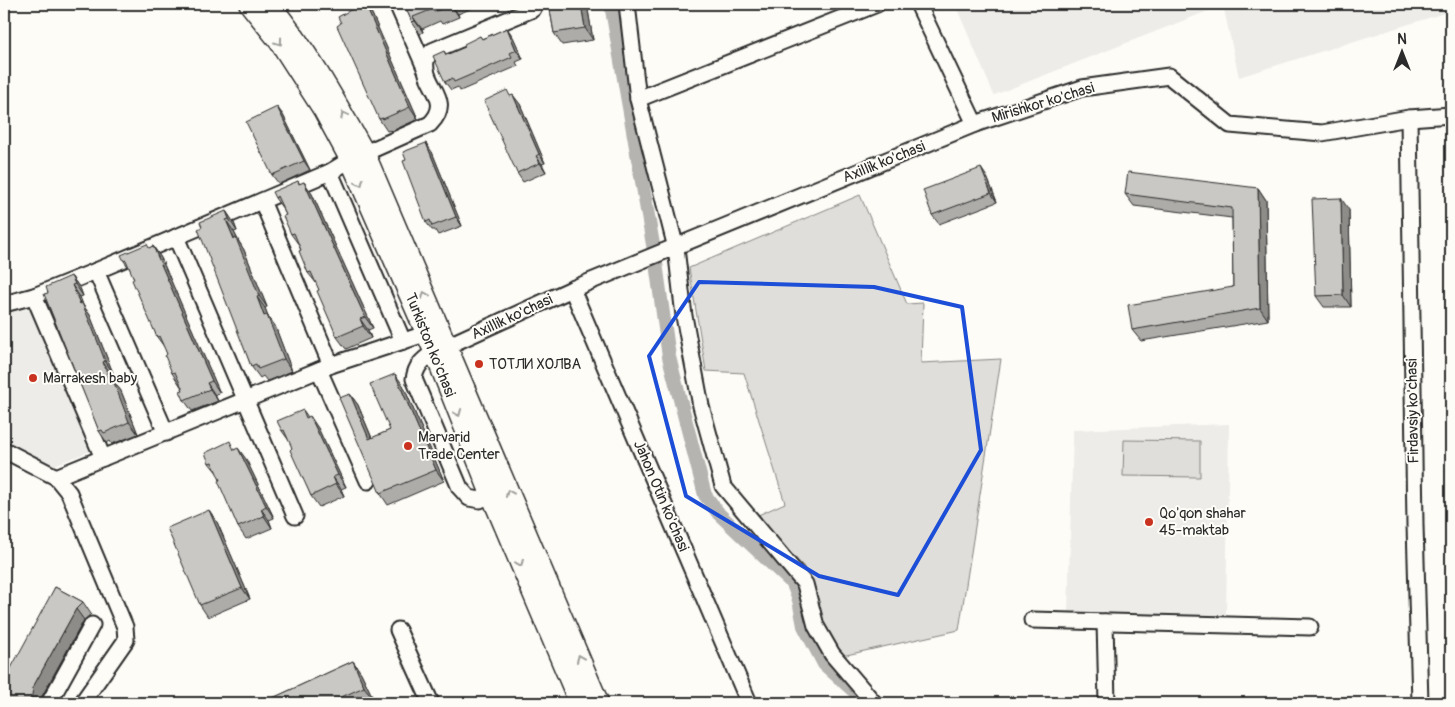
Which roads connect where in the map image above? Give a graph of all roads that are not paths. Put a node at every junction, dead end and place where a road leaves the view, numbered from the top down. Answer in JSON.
{"nodes":[{"id":1,"x":249,"y":4,"type":"edge"},
{"id":2,"x":270,"y":4,"type":"edge"},
{"id":3,"x":397,"y":4,"type":"edge"},
{"id":4,"x":627,"y":4,"type":"edge"},
{"id":5,"x":877,"y":4,"type":"edge"},
{"id":6,"x":918,"y":4,"type":"edge"},
{"id":7,"x":533,"y":9,"type":"dead end"},
{"id":8,"x":426,"y":71,"type":"junction"},
{"id":9,"x":638,"y":99,"type":"junction"},
{"id":10,"x":1451,"y":115,"type":"edge"},
{"id":11,"x":1409,"y":118,"type":"junction"},
{"id":12,"x":975,"y":124,"type":"junction"},
{"id":13,"x":357,"y":156,"type":"junction"},
{"id":14,"x":330,"y":172,"type":"junction"},
{"id":15,"x":262,"y":201,"type":"junction"},
{"id":16,"x":176,"y":237,"type":"junction"},
{"id":17,"x":673,"y":249,"type":"junction"},
{"id":18,"x":96,"y":271,"type":"junction"},
{"id":19,"x":572,"y":289,"type":"junction"},
{"id":20,"x":34,"y":296,"type":"junction"},
{"id":21,"x":4,"y":304,"type":"edge"},
{"id":22,"x":433,"y":331,"type":"junction"},
{"id":23,"x":403,"y":341,"type":"junction"},
{"id":24,"x":441,"y":349,"type":"junction"},
{"id":25,"x":325,"y":367,"type":"junction"},
{"id":26,"x":245,"y":400,"type":"junction"},
{"id":27,"x":166,"y":432,"type":"junction"},
{"id":28,"x":4,"y":450,"type":"edge"},
{"id":29,"x":103,"y":458,"type":"junction"},
{"id":30,"x":56,"y":478,"type":"junction"},
{"id":31,"x":368,"y":481,"type":"edge"},
{"id":32,"x":490,"y":492,"type":"junction"},
{"id":33,"x":295,"y":516,"type":"dead end"},
{"id":34,"x":1032,"y":620,"type":"dead end"},
{"id":35,"x":1105,"y":622,"type":"junction"},
{"id":36,"x":92,"y":625,"type":"dead end"},
{"id":37,"x":1310,"y":627,"type":"dead end"},
{"id":38,"x":398,"y":630,"type":"dead end"},
{"id":39,"x":49,"y":703,"type":"edge"},
{"id":40,"x":82,"y":703,"type":"edge"},
{"id":41,"x":431,"y":703,"type":"edge"},
{"id":42,"x":579,"y":703,"type":"edge"},
{"id":43,"x":599,"y":703,"type":"edge"},
{"id":44,"x":749,"y":703,"type":"edge"},
{"id":45,"x":874,"y":703,"type":"edge"},
{"id":46,"x":1107,"y":703,"type":"edge"},
{"id":47,"x":1420,"y":703,"type":"edge"}],
"edges":[{"from":1,"to":13,"type":"main road","name":"Turkiston ko'chasi","one_way":true},
{"from":13,"to":2,"type":"main road","name":"Turkiston ko'chasi","one_way":true},
{"from":3,"to":8,"type":"street"},
{"from":4,"to":9,"type":"street"},
{"from":5,"to":9,"type":"street"},
{"from":6,"to":12,"type":"street"},
{"from":7,"to":8,"type":"street"},
{"from":8,"to":13,"type":"street"},
{"from":9,"to":17,"type":"street"},
{"from":10,"to":11,"type":"street","name":"Mirishkor ko'chasi"},
{"from":11,"to":12,"type":"street","name":"Mirishkor ko'chasi"},
{"from":11,"to":47,"type":"street","name":"Firdavsiy ko'chasi"},
{"from":12,"to":17,"type":"street","name":"Axillik ko'chasi"},
{"from":13,"to":14,"type":"street"},
{"from":13,"to":22,"type":"main road","name":"Turkiston ko'chasi"},
{"from":14,"to":15,"type":"street"},
{"from":14,"to":23,"type":"street"},
{"from":15,"to":16,"type":"street"},
{"from":15,"to":25,"type":"street"},
{"from":16,"to":18,"type":"street"},
{"from":16,"to":26,"type":"street"},
{"from":17,"to":19,"type":"street","name":"Axillik ko'chasi"},
{"from":17,"to":45,"type":"street"},
{"from":18,"to":20,"type":"street"},
{"from":18,"to":27,"type":"street"},
{"from":19,"to":24,"type":"street","name":"Axillik ko'chasi"},
{"from":19,"to":44,"type":"street","name":"Jahon Otin ko'chasi"},
{"from":20,"to":21,"type":"street"},
{"from":20,"to":29,"type":"street"},
{"from":22,"to":23,"type":"street"},
{"from":22,"to":24,"type":"main road","name":"Turkiston ko'chasi"},
{"from":23,"to":25,"type":"street"},
{"from":24,"to":32,"type":"main road","name":"Turkiston ko'chasi","one_way":true},
{"from":24,"to":32,"type":"street","name":"Axillik ko'chasi"},
{"from":43,"to":24,"type":"main road","name":"Turkiston ko'chasi","one_way":true},
{"from":25,"to":26,"type":"street"},
{"from":25,"to":31,"type":"street"},
{"from":26,"to":27,"type":"street"},
{"from":26,"to":33,"type":"street"},
{"from":27,"to":29,"type":"street"},
{"from":28,"to":30,"type":"street"},
{"from":29,"to":30,"type":"street"},
{"from":30,"to":40,"type":"street"},
{"from":32,"to":42,"type":"main road","name":"Turkiston ko'chasi","one_way":true},
{"from":34,"to":35,"type":"street"},
{"from":35,"to":37,"type":"street"},
{"from":35,"to":46,"type":"street"},
{"from":36,"to":39,"type":"street"},
{"from":38,"to":41,"type":"street"}]}
